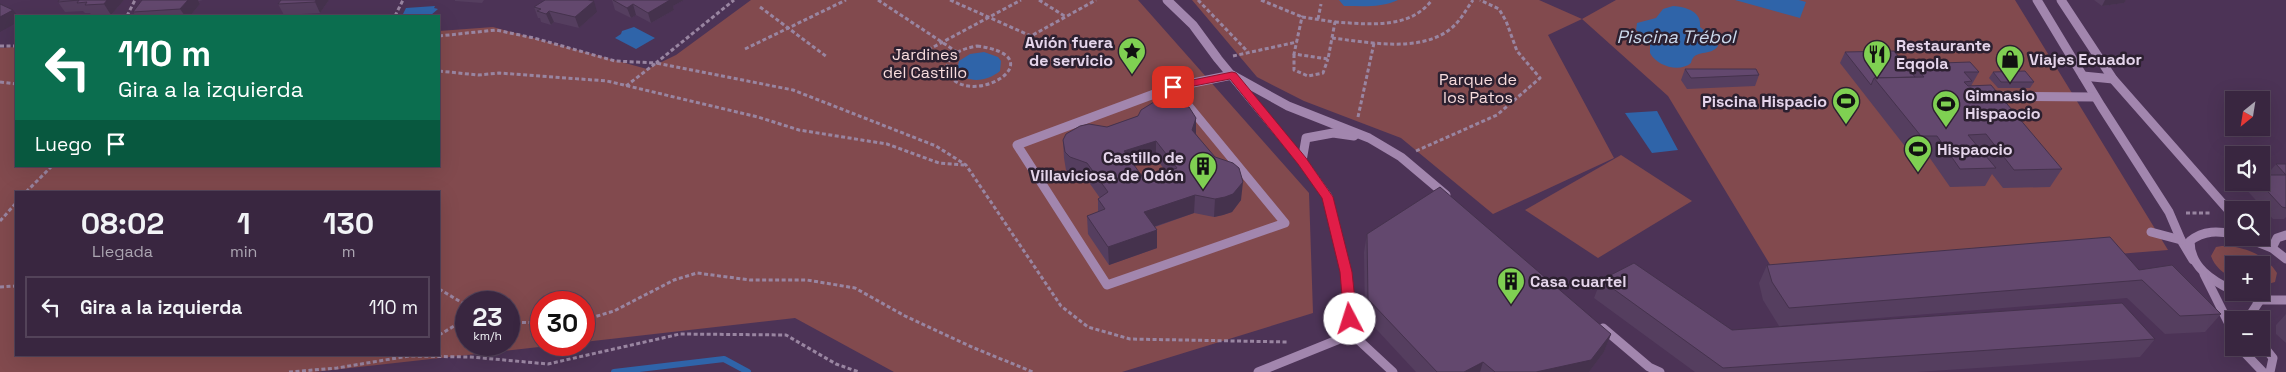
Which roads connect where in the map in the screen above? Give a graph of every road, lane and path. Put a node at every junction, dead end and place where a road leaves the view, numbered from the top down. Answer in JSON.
{"nodes":[{"id":1,"x":135,"y":0,"type":"edge"},
{"id":2,"x":403,"y":0,"type":"edge"},
{"id":3,"x":734,"y":0,"type":"edge"},
{"id":4,"x":846,"y":0,"type":"edge"},
{"id":5,"x":878,"y":0,"type":"edge"},
{"id":6,"x":950,"y":0,"type":"edge"},
{"id":7,"x":1022,"y":0,"type":"edge"},
{"id":8,"x":1039,"y":0,"type":"edge"},
{"id":9,"x":1096,"y":0,"type":"edge"},
{"id":10,"x":1167,"y":0,"type":"edge"},
{"id":11,"x":1198,"y":0,"type":"edge"},
{"id":12,"x":1261,"y":0,"type":"edge"},
{"id":13,"x":1432,"y":0,"type":"edge"},
{"id":14,"x":1472,"y":0,"type":"edge"},
{"id":15,"x":1480,"y":0,"type":"edge"},
{"id":16,"x":2038,"y":0,"type":"edge"},
{"id":17,"x":2061,"y":0,"type":"edge"},
{"id":18,"x":1321,"y":4,"type":"dead end"},
{"id":19,"x":760,"y":7,"type":"dead end"},
{"id":20,"x":128,"y":15,"type":"edge"},
{"id":21,"x":395,"y":15,"type":"edge"},
{"id":22,"x":1066,"y":17,"type":"junction"},
{"id":23,"x":989,"y":18,"type":"junction"},
{"id":24,"x":1302,"y":18,"type":"junction"},
{"id":25,"x":1318,"y":19,"type":"junction"},
{"id":26,"x":1335,"y":22,"type":"junction"},
{"id":27,"x":788,"y":28,"type":"junction"},
{"id":28,"x":440,"y":36,"type":"edge"},
{"id":29,"x":1332,"y":38,"type":"junction"},
{"id":30,"x":1297,"y":42,"type":"junction"},
{"id":31,"x":942,"y":43,"type":"junction"},
{"id":32,"x":1374,"y":43,"type":"junction"},
{"id":33,"x":0,"y":46,"type":"edge"},
{"id":34,"x":15,"y":46,"type":"edge"},
{"id":35,"x":744,"y":49,"type":"dead end"},
{"id":36,"x":957,"y":52,"type":"junction"},
{"id":37,"x":1248,"y":52,"type":"junction"},
{"id":38,"x":1294,"y":54,"type":"junction"},
{"id":39,"x":828,"y":57,"type":"dead end"},
{"id":40,"x":1328,"y":58,"type":"junction"},
{"id":41,"x":911,"y":59,"type":"dead end"},
{"id":42,"x":1218,"y":59,"type":"junction"},
{"id":43,"x":656,"y":63,"type":"junction"},
{"id":44,"x":440,"y":71,"type":"edge"},
{"id":45,"x":1232,"y":75,"type":"junction"},
{"id":46,"x":2083,"y":76,"type":"junction"},
{"id":47,"x":2113,"y":79,"type":"junction"},
{"id":48,"x":0,"y":82,"type":"edge"},
{"id":49,"x":15,"y":84,"type":"edge"},
{"id":50,"x":626,"y":86,"type":"junction"},
{"id":51,"x":1173,"y":87,"type":"junction"},
{"id":52,"x":1979,"y":96,"type":"edge"},
{"id":53,"x":2095,"y":97,"type":"junction"},
{"id":54,"x":1355,"y":133,"type":"junction"},
{"id":55,"x":1369,"y":138,"type":"junction"},
{"id":56,"x":1401,"y":158,"type":"junction"},
{"id":57,"x":1302,"y":161,"type":"junction"},
{"id":58,"x":966,"y":165,"type":"junction"},
{"id":59,"x":51,"y":167,"type":"edge"},
{"id":60,"x":27,"y":191,"type":"edge"},
{"id":61,"x":1454,"y":202,"type":"edge"},
{"id":62,"x":15,"y":204,"type":"edge"},
{"id":63,"x":2225,"y":206,"type":"edge"},
{"id":64,"x":2185,"y":213,"type":"dead end"},
{"id":65,"x":2212,"y":213,"type":"dead end"},
{"id":66,"x":0,"y":221,"type":"edge"},
{"id":67,"x":2151,"y":232,"type":"dead end"},
{"id":68,"x":2225,"y":233,"type":"edge"},
{"id":69,"x":2286,"y":235,"type":"edge"},
{"id":70,"x":2181,"y":240,"type":"junction"},
{"id":71,"x":2267,"y":246,"type":"edge"},
{"id":72,"x":2272,"y":248,"type":"junction"},
{"id":73,"x":2286,"y":259,"type":"edge"},
{"id":74,"x":2192,"y":260,"type":"junction"},
{"id":75,"x":2203,"y":272,"type":"junction"},
{"id":76,"x":2225,"y":285,"type":"edge"},
{"id":77,"x":15,"y":286,"type":"edge"},
{"id":78,"x":0,"y":287,"type":"edge"},
{"id":79,"x":440,"y":290,"type":"edge"},
{"id":80,"x":455,"y":298,"type":"edge"},
{"id":81,"x":2270,"y":300,"type":"edge"},
{"id":82,"x":2286,"y":300,"type":"edge"},
{"id":83,"x":2225,"y":316,"type":"edge"},
{"id":84,"x":595,"y":317,"type":"edge"},
{"id":85,"x":1596,"y":322,"type":"edge"},
{"id":86,"x":455,"y":326,"type":"edge"},
{"id":87,"x":1352,"y":334,"type":"junction"},
{"id":88,"x":440,"y":335,"type":"edge"},
{"id":89,"x":1307,"y":352,"type":"junction"},
{"id":90,"x":2270,"y":355,"type":"edge"},
{"id":91,"x":409,"y":356,"type":"edge"},
{"id":92,"x":2248,"y":356,"type":"edge"},
{"id":93,"x":289,"y":372,"type":"edge"},
{"id":94,"x":859,"y":372,"type":"edge"},
{"id":95,"x":1033,"y":372,"type":"edge"},
{"id":96,"x":1258,"y":372,"type":"edge"},
{"id":97,"x":1393,"y":372,"type":"edge"},
{"id":98,"x":1660,"y":372,"type":"edge"},
{"id":99,"x":2263,"y":372,"type":"edge"},
{"id":100,"x":2270,"y":372,"type":"edge"}],
"edges":[{"from":1,"to":20,"type":"path"},
{"from":2,"to":21,"type":"path"},
{"from":3,"to":43,"type":"path"},
{"from":4,"to":27,"type":"path"},
{"from":5,"to":31,"type":"path"},
{"from":6,"to":23,"type":"path"},
{"from":7,"to":23,"type":"path"},
{"from":8,"to":22,"type":"path"},
{"from":9,"to":22,"type":"path"},
{"from":10,"to":42,"type":"street"},
{"from":11,"to":37,"type":"path"},
{"from":12,"to":24,"type":"path"},
{"from":13,"to":26,"type":"path"},
{"from":14,"to":32,"type":"path"},
{"from":15,"to":56,"type":"path"},
{"from":16,"to":46,"type":"street"},
{"from":17,"to":47,"type":"street"},
{"from":18,"to":25,"type":"path"},
{"from":19,"to":27,"type":"path"},
{"from":22,"to":23,"type":"path"},
{"from":23,"to":31,"type":"path"},
{"from":24,"to":25,"type":"path"},
{"from":24,"to":30,"type":"path"},
{"from":25,"to":26,"type":"path"},
{"from":26,"to":29,"type":"path"},
{"from":27,"to":35,"type":"path"},
{"from":27,"to":39,"type":"path"},
{"from":28,"to":43,"type":"path"},
{"from":29,"to":32,"type":"path"},
{"from":29,"to":40,"type":"path"},
{"from":30,"to":37,"type":"path"},
{"from":30,"to":38,"type":"path"},
{"from":31,"to":36,"type":"path"},
{"from":31,"to":41,"type":"path"},
{"from":32,"to":54,"type":"path"},
{"from":33,"to":34,"type":"path"},
{"from":36,"to":36,"type":"path"},
{"from":37,"to":42,"type":"path"},
{"from":38,"to":40,"type":"path"},
{"from":38,"to":40,"type":"path"},
{"from":42,"to":45,"type":"street"},
{"from":43,"to":50,"type":"path"},
{"from":43,"to":58,"type":"path"},
{"from":44,"to":50,"type":"path"},
{"from":45,"to":51,"type":"lane"},
{"from":45,"to":54,"type":"street"},
{"from":45,"to":57,"type":"street"},
{"from":46,"to":47,"type":"street"},
{"from":46,"to":53,"type":"street"},
{"from":47,"to":63,"type":"street"},
{"from":48,"to":49,"type":"path"},
{"from":50,"to":58,"type":"path"},
{"from":51,"to":51,"type":"lane"},
{"from":52,"to":53,"type":"street"},
{"from":53,"to":70,"type":"street"},
{"from":54,"to":55,"type":"street"},
{"from":55,"to":56,"type":"street"},
{"from":55,"to":57,"type":"street"},
{"from":56,"to":61,"type":"street"},
{"from":57,"to":87,"type":"street"},
{"from":58,"to":89,"type":"path"},
{"from":59,"to":60,"type":"path"},
{"from":62,"to":66,"type":"path"},
{"from":64,"to":65,"type":"path"},
{"from":67,"to":70,"type":"street"},
{"from":68,"to":74,"type":"street"},
{"from":69,"to":72,"type":"street"},
{"from":70,"to":74,"type":"street"},
{"from":71,"to":72,"type":"street"},
{"from":72,"to":73,"type":"street"},
{"from":74,"to":75,"type":"street"},
{"from":75,"to":76,"type":"street"},
{"from":75,"to":83,"type":"street"},
{"from":77,"to":78,"type":"path"},
{"from":79,"to":80,"type":"path"},
{"from":81,"to":82,"type":"street"},
{"from":84,"to":95,"type":"path"},
{"from":85,"to":98,"type":"street"},
{"from":86,"to":88,"type":"path"},
{"from":87,"to":89,"type":"street"},
{"from":87,"to":97,"type":"street"},
{"from":89,"to":96,"type":"street"},
{"from":90,"to":100,"type":"street"},
{"from":91,"to":93,"type":"path"},
{"from":91,"to":94,"type":"path"},
{"from":92,"to":99,"type":"street"}]}
